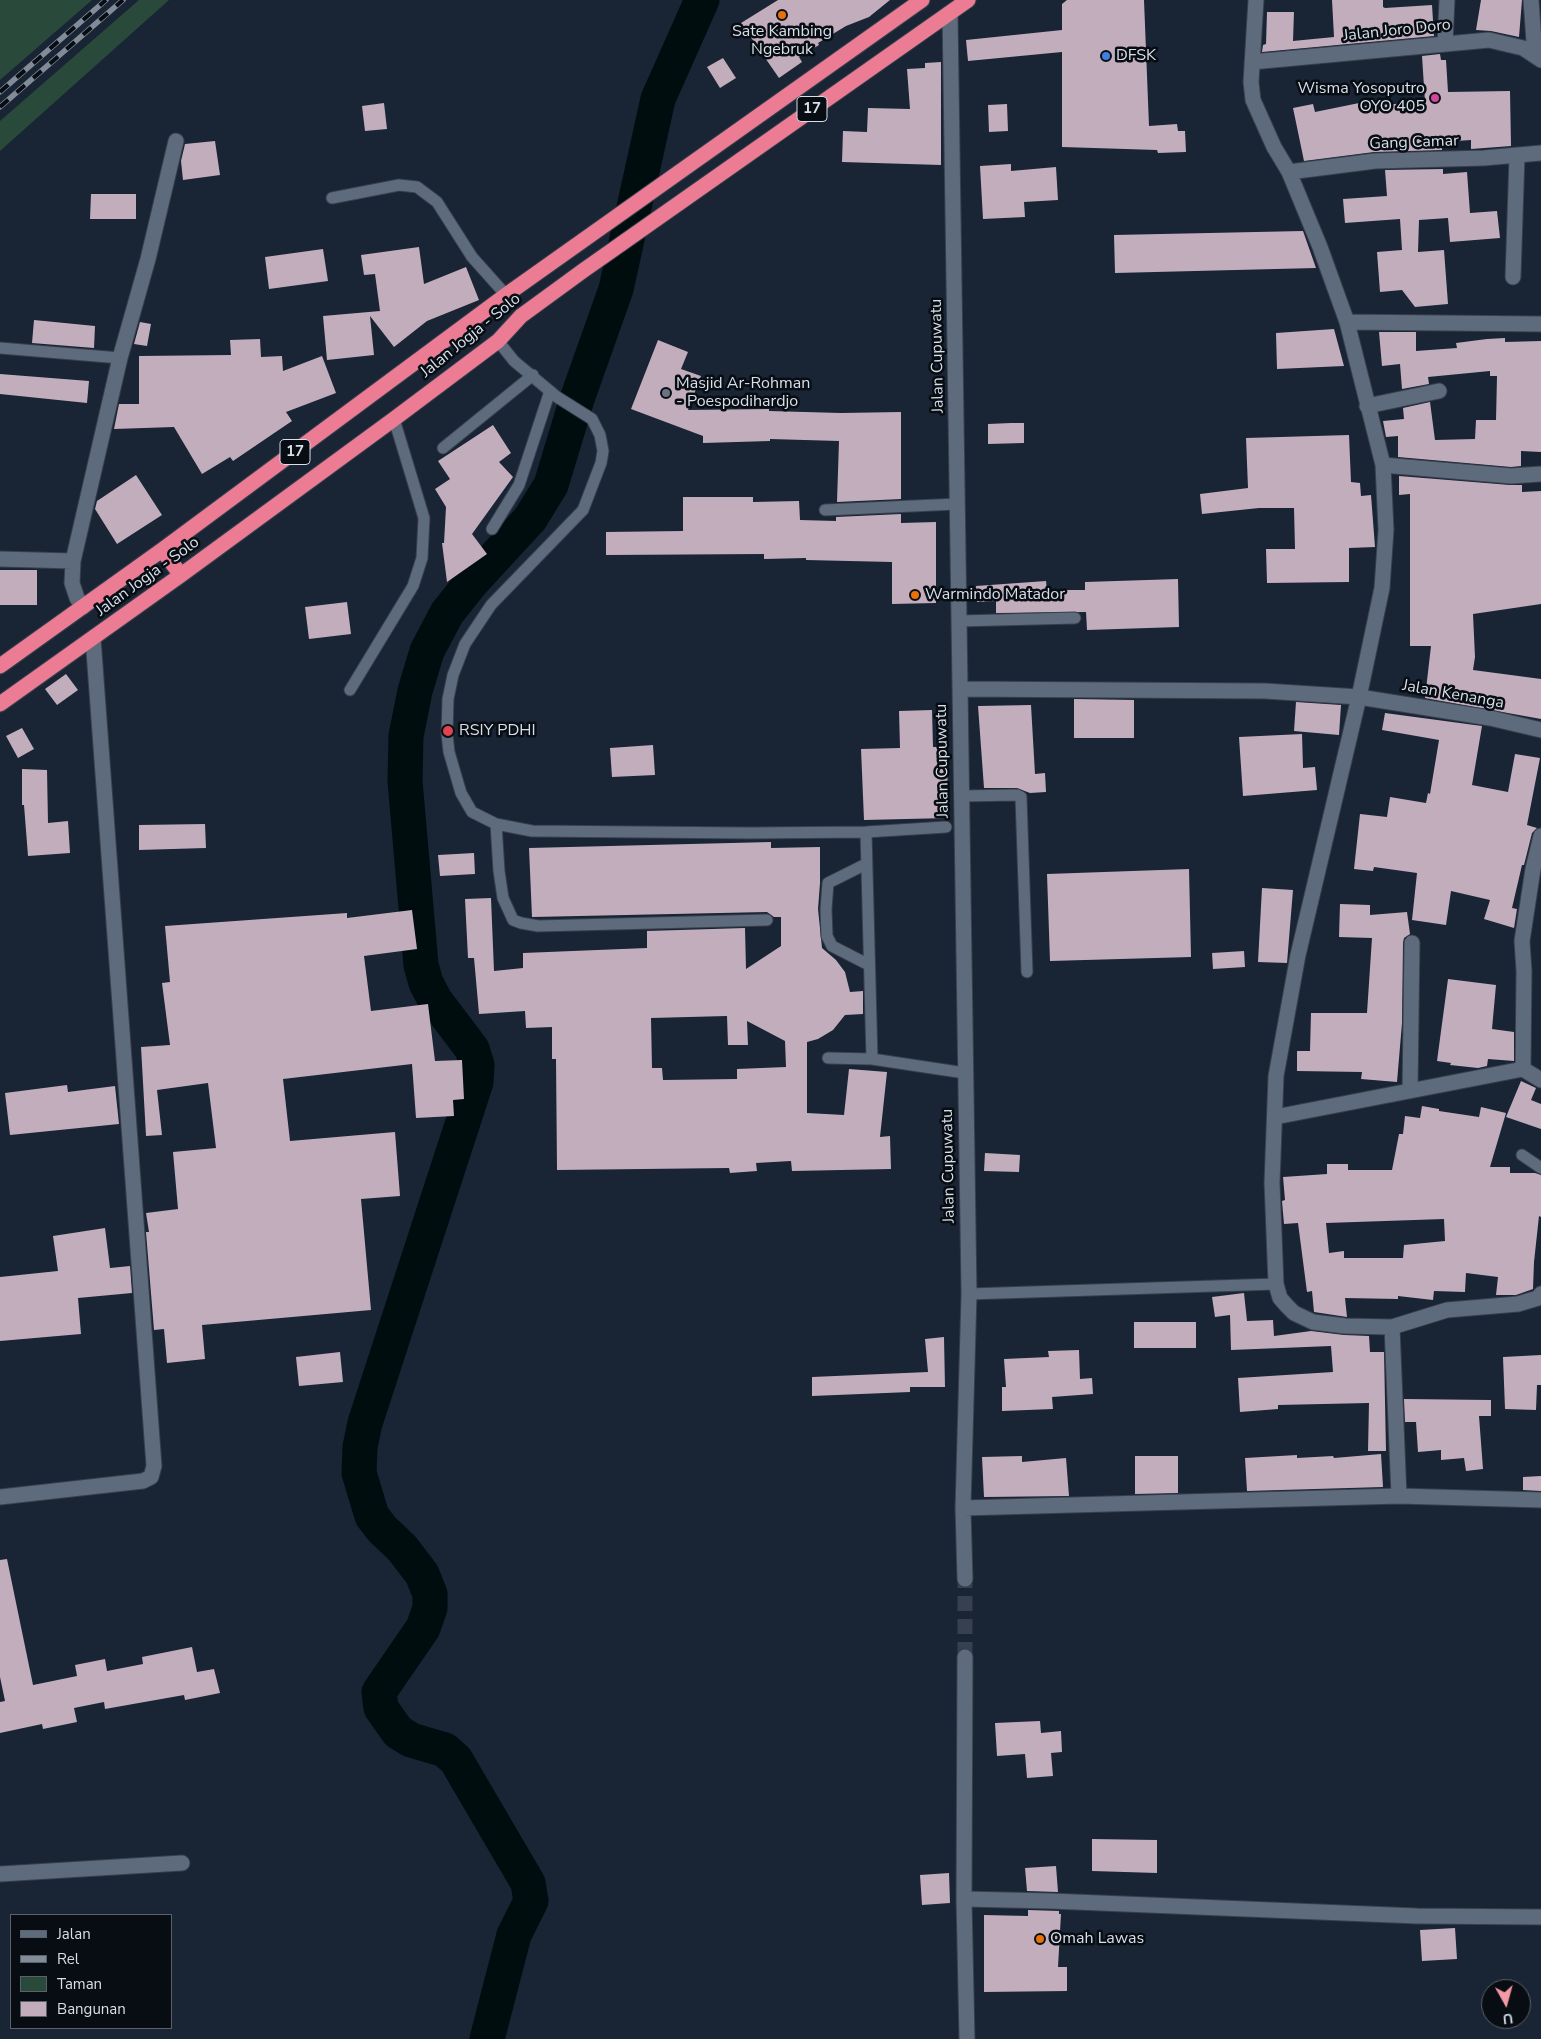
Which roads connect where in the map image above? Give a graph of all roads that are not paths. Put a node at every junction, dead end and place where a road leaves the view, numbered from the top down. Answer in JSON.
{"nodes":[{"id":1,"x":922,"y":0,"type":"edge"},
{"id":2,"x":968,"y":0,"type":"edge"},
{"id":3,"x":1256,"y":0,"type":"edge"},
{"id":4,"x":1447,"y":0,"type":"edge"},
{"id":5,"x":1531,"y":0,"type":"edge"},
{"id":6,"x":950,"y":13,"type":"junction"},
{"id":7,"x":1444,"y":44,"type":"junction"},
{"id":8,"x":1538,"y":58,"type":"edge"},
{"id":9,"x":1252,"y":62,"type":"junction"},
{"id":10,"x":176,"y":141,"type":"dead end"},
{"id":11,"x":1541,"y":153,"type":"edge"},
{"id":12,"x":1518,"y":156,"type":"junction"},
{"id":13,"x":1289,"y":172,"type":"junction"},
{"id":14,"x":332,"y":198,"type":"dead end"},
{"id":15,"x":1513,"y":277,"type":"dead end"},
{"id":16,"x":506,"y":295,"type":"junction"},
{"id":17,"x":1346,"y":322,"type":"junction"},
{"id":18,"x":1541,"y":324,"type":"edge"},
{"id":19,"x":498,"y":341,"type":"junction"},
{"id":20,"x":0,"y":348,"type":"edge"},
{"id":21,"x":120,"y":358,"type":"junction"},
{"id":22,"x":533,"y":375,"type":"junction"},
{"id":23,"x":1439,"y":391,"type":"dead end"},
{"id":24,"x":553,"y":394,"type":"junction"},
{"id":25,"x":1368,"y":406,"type":"junction"},
{"id":26,"x":394,"y":420,"type":"junction"},
{"id":27,"x":442,"y":448,"type":"dead end"},
{"id":28,"x":1383,"y":465,"type":"junction"},
{"id":29,"x":1541,"y":474,"type":"edge"},
{"id":30,"x":957,"y":504,"type":"junction"},
{"id":31,"x":825,"y":510,"type":"dead end"},
{"id":32,"x":492,"y":529,"type":"dead end"},
{"id":33,"x":162,"y":550,"type":"junction"},
{"id":34,"x":0,"y":559,"type":"edge"},
{"id":35,"x":73,"y":561,"type":"junction"},
{"id":36,"x":181,"y":575,"type":"junction"},
{"id":37,"x":83,"y":607,"type":"junction"},
{"id":38,"x":1075,"y":618,"type":"dead end"},
{"id":39,"x":959,"y":621,"type":"junction"},
{"id":40,"x":93,"y":638,"type":"junction"},
{"id":41,"x":0,"y":666,"type":"edge"},
{"id":42,"x":960,"y":689,"type":"junction"},
{"id":43,"x":350,"y":690,"type":"dead end"},
{"id":44,"x":1359,"y":697,"type":"junction"},
{"id":45,"x":0,"y":704,"type":"edge"},
{"id":46,"x":1541,"y":730,"type":"edge"},
{"id":47,"x":962,"y":796,"type":"junction"},
{"id":48,"x":496,"y":824,"type":"junction"},
{"id":49,"x":946,"y":828,"type":"dead end"},
{"id":50,"x":866,"y":832,"type":"junction"},
{"id":51,"x":1541,"y":836,"type":"edge"},
{"id":52,"x":866,"y":864,"type":"junction"},
{"id":53,"x":767,"y":920,"type":"dead end"},
{"id":54,"x":1412,"y":943,"type":"dead end"},
{"id":55,"x":869,"y":964,"type":"junction"},
{"id":56,"x":1027,"y":972,"type":"dead end"},
{"id":57,"x":828,"y":1058,"type":"dead end"},
{"id":58,"x":872,"y":1059,"type":"junction"},
{"id":59,"x":1523,"y":1069,"type":"junction"},
{"id":60,"x":965,"y":1073,"type":"junction"},
{"id":61,"x":1541,"y":1080,"type":"edge"},
{"id":62,"x":1410,"y":1091,"type":"junction"},
{"id":63,"x":1275,"y":1118,"type":"junction"},
{"id":64,"x":1522,"y":1156,"type":"dead end"},
{"id":65,"x":1541,"y":1168,"type":"edge"},
{"id":66,"x":1276,"y":1284,"type":"junction"},
{"id":67,"x":969,"y":1294,"type":"junction"},
{"id":68,"x":1541,"y":1294,"type":"edge"},
{"id":69,"x":1392,"y":1327,"type":"junction"},
{"id":70,"x":1399,"y":1496,"type":"junction"},
{"id":71,"x":0,"y":1497,"type":"edge"},
{"id":72,"x":1541,"y":1500,"type":"edge"},
{"id":73,"x":963,"y":1508,"type":"junction"},
{"id":74,"x":965,"y":1579,"type":"tunnel mouth"},
{"id":75,"x":965,"y":1657,"type":"tunnel mouth"},
{"id":76,"x":182,"y":1864,"type":"dead end"},
{"id":77,"x":0,"y":1874,"type":"edge"},
{"id":78,"x":964,"y":1899,"type":"junction"},
{"id":79,"x":1541,"y":1917,"type":"edge"},
{"id":80,"x":967,"y":2039,"type":"edge"}],
"edges":[{"from":1,"to":16,"type":"highway","name":"Jalan Jogja - Solo","number":"17"},
{"from":2,"to":6,"type":"highway","name":"Jalan Jogja - Solo","number":"17"},
{"from":3,"to":9,"type":"street"},
{"from":4,"to":7,"type":"street"},
{"from":5,"to":8,"type":"street"},
{"from":6,"to":19,"type":"highway","name":"Jalan Jogja - Solo","number":"17"},
{"from":6,"to":30,"type":"street","name":"Jalan Cupuwatu"},
{"from":7,"to":8,"type":"street","name":"Jalan Joro Doro"},
{"from":7,"to":9,"type":"street","name":"Jalan Joro Doro"},
{"from":9,"to":13,"type":"street"},
{"from":10,"to":21,"type":"street"},
{"from":11,"to":12,"type":"street","name":"Gang Camar"},
{"from":12,"to":13,"type":"street","name":"Gang Camar"},
{"from":12,"to":15,"type":"street"},
{"from":13,"to":17,"type":"street"},
{"from":14,"to":16,"type":"lane"},
{"from":16,"to":33,"type":"highway","name":"Jalan Jogja - Solo","number":"17"},
{"from":17,"to":18,"type":"street"},
{"from":17,"to":25,"type":"street"},
{"from":19,"to":22,"type":"lane"},
{"from":19,"to":26,"type":"highway","name":"Jalan Jogja - Solo","number":"17"},
{"from":20,"to":21,"type":"lane"},
{"from":21,"to":35,"type":"street"},
{"from":22,"to":24,"type":"lane"},
{"from":22,"to":27,"type":"lane"},
{"from":23,"to":25,"type":"street"},
{"from":24,"to":32,"type":"lane"},
{"from":24,"to":48,"type":"lane"},
{"from":25,"to":28,"type":"street"},
{"from":26,"to":36,"type":"highway","name":"Jalan Jogja - Solo","number":"17"},
{"from":26,"to":43,"type":"lane"},
{"from":28,"to":29,"type":"street"},
{"from":28,"to":44,"type":"street"},
{"from":30,"to":31,"type":"lane"},
{"from":30,"to":39,"type":"street","name":"Jalan Cupuwatu"},
{"from":33,"to":36,"type":"highway"},
{"from":33,"to":37,"type":"highway","name":"Jalan Jogja - Solo","number":"17"},
{"from":34,"to":35,"type":"street"},
{"from":35,"to":37,"type":"street"},
{"from":36,"to":40,"type":"highway","name":"Jalan Jogja - Solo","number":"17"},
{"from":37,"to":41,"type":"highway","name":"Jalan Jogja - Solo","number":"17"},
{"from":38,"to":39,"type":"lane"},
{"from":39,"to":42,"type":"street","name":"Jalan Cupuwatu"},
{"from":40,"to":45,"type":"highway","name":"Jalan Jogja - Solo","number":"17"},
{"from":40,"to":71,"type":"street"},
{"from":42,"to":44,"type":"street","name":"Jalan Kenanga"},
{"from":42,"to":47,"type":"street","name":"Jalan Cupuwatu"},
{"from":44,"to":46,"type":"street","name":"Jalan Kenanga"},
{"from":44,"to":63,"type":"street"},
{"from":47,"to":56,"type":"lane"},
{"from":47,"to":60,"type":"street","name":"Jalan Cupuwatu"},
{"from":48,"to":50,"type":"lane"},
{"from":48,"to":53,"type":"lane"},
{"from":49,"to":50,"type":"lane"},
{"from":50,"to":52,"type":"lane"},
{"from":51,"to":59,"type":"street"},
{"from":52,"to":55,"type":"lane"},
{"from":52,"to":55,"type":"lane"},
{"from":54,"to":62,"type":"street"},
{"from":55,"to":58,"type":"lane"},
{"from":57,"to":58,"type":"lane"},
{"from":58,"to":60,"type":"lane"},
{"from":59,"to":61,"type":"street"},
{"from":59,"to":62,"type":"street"},
{"from":60,"to":67,"type":"street","name":"Jalan Cupuwatu"},
{"from":62,"to":63,"type":"street"},
{"from":63,"to":66,"type":"street"},
{"from":64,"to":65,"type":"lane"},
{"from":66,"to":67,"type":"lane"},
{"from":66,"to":69,"type":"street"},
{"from":67,"to":73,"type":"street","name":"Jalan Cupuwatu"},
{"from":68,"to":69,"type":"street"},
{"from":69,"to":70,"type":"street"},
{"from":70,"to":72,"type":"street"},
{"from":70,"to":73,"type":"street"},
{"from":73,"to":74,"type":"street","name":"Jalan Cupuwatu"},
{"from":75,"to":78,"type":"street"},
{"from":76,"to":77,"type":"street"},
{"from":78,"to":79,"type":"street"},
{"from":78,"to":80,"type":"street"}]}
